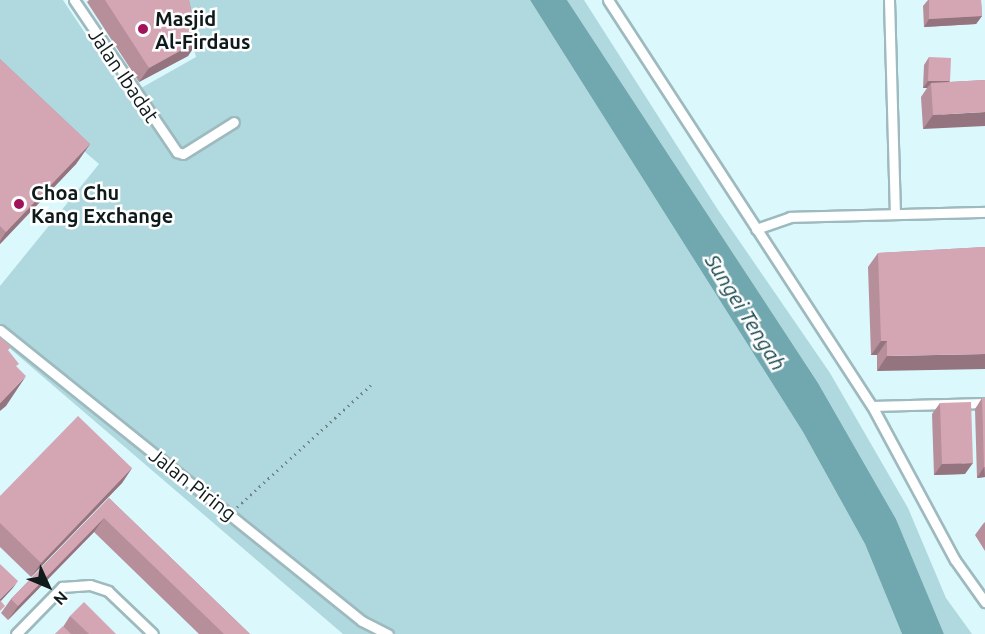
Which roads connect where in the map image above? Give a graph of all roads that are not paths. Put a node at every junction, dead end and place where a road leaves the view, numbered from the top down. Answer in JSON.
{"nodes":[{"id":1,"x":74,"y":0,"type":"edge"},
{"id":2,"x":608,"y":0,"type":"edge"},
{"id":3,"x":889,"y":0,"type":"edge"},
{"id":4,"x":234,"y":122,"type":"dead end"},
{"id":5,"x":985,"y":212,"type":"edge"},
{"id":6,"x":896,"y":213,"type":"junction"},
{"id":7,"x":756,"y":229,"type":"junction"},
{"id":8,"x":0,"y":330,"type":"edge"},
{"id":9,"x":985,"y":403,"type":"edge"},
{"id":10,"x":872,"y":406,"type":"junction"},
{"id":11,"x":985,"y":602,"type":"edge"},
{"id":12,"x":16,"y":634,"type":"edge"},
{"id":13,"x":153,"y":634,"type":"edge"},
{"id":14,"x":388,"y":634,"type":"edge"}],
"edges":[{"from":1,"to":4,"type":"lane","name":"Jalan Ibadat"},
{"from":2,"to":7,"type":"lane"},
{"from":3,"to":6,"type":"lane"},
{"from":5,"to":6,"type":"lane"},
{"from":6,"to":7,"type":"lane"},
{"from":7,"to":10,"type":"lane"},
{"from":8,"to":14,"type":"lane","name":"Jalan Piring"},
{"from":9,"to":10,"type":"lane"},
{"from":10,"to":11,"type":"lane"},
{"from":12,"to":13,"type":"lane"}]}
